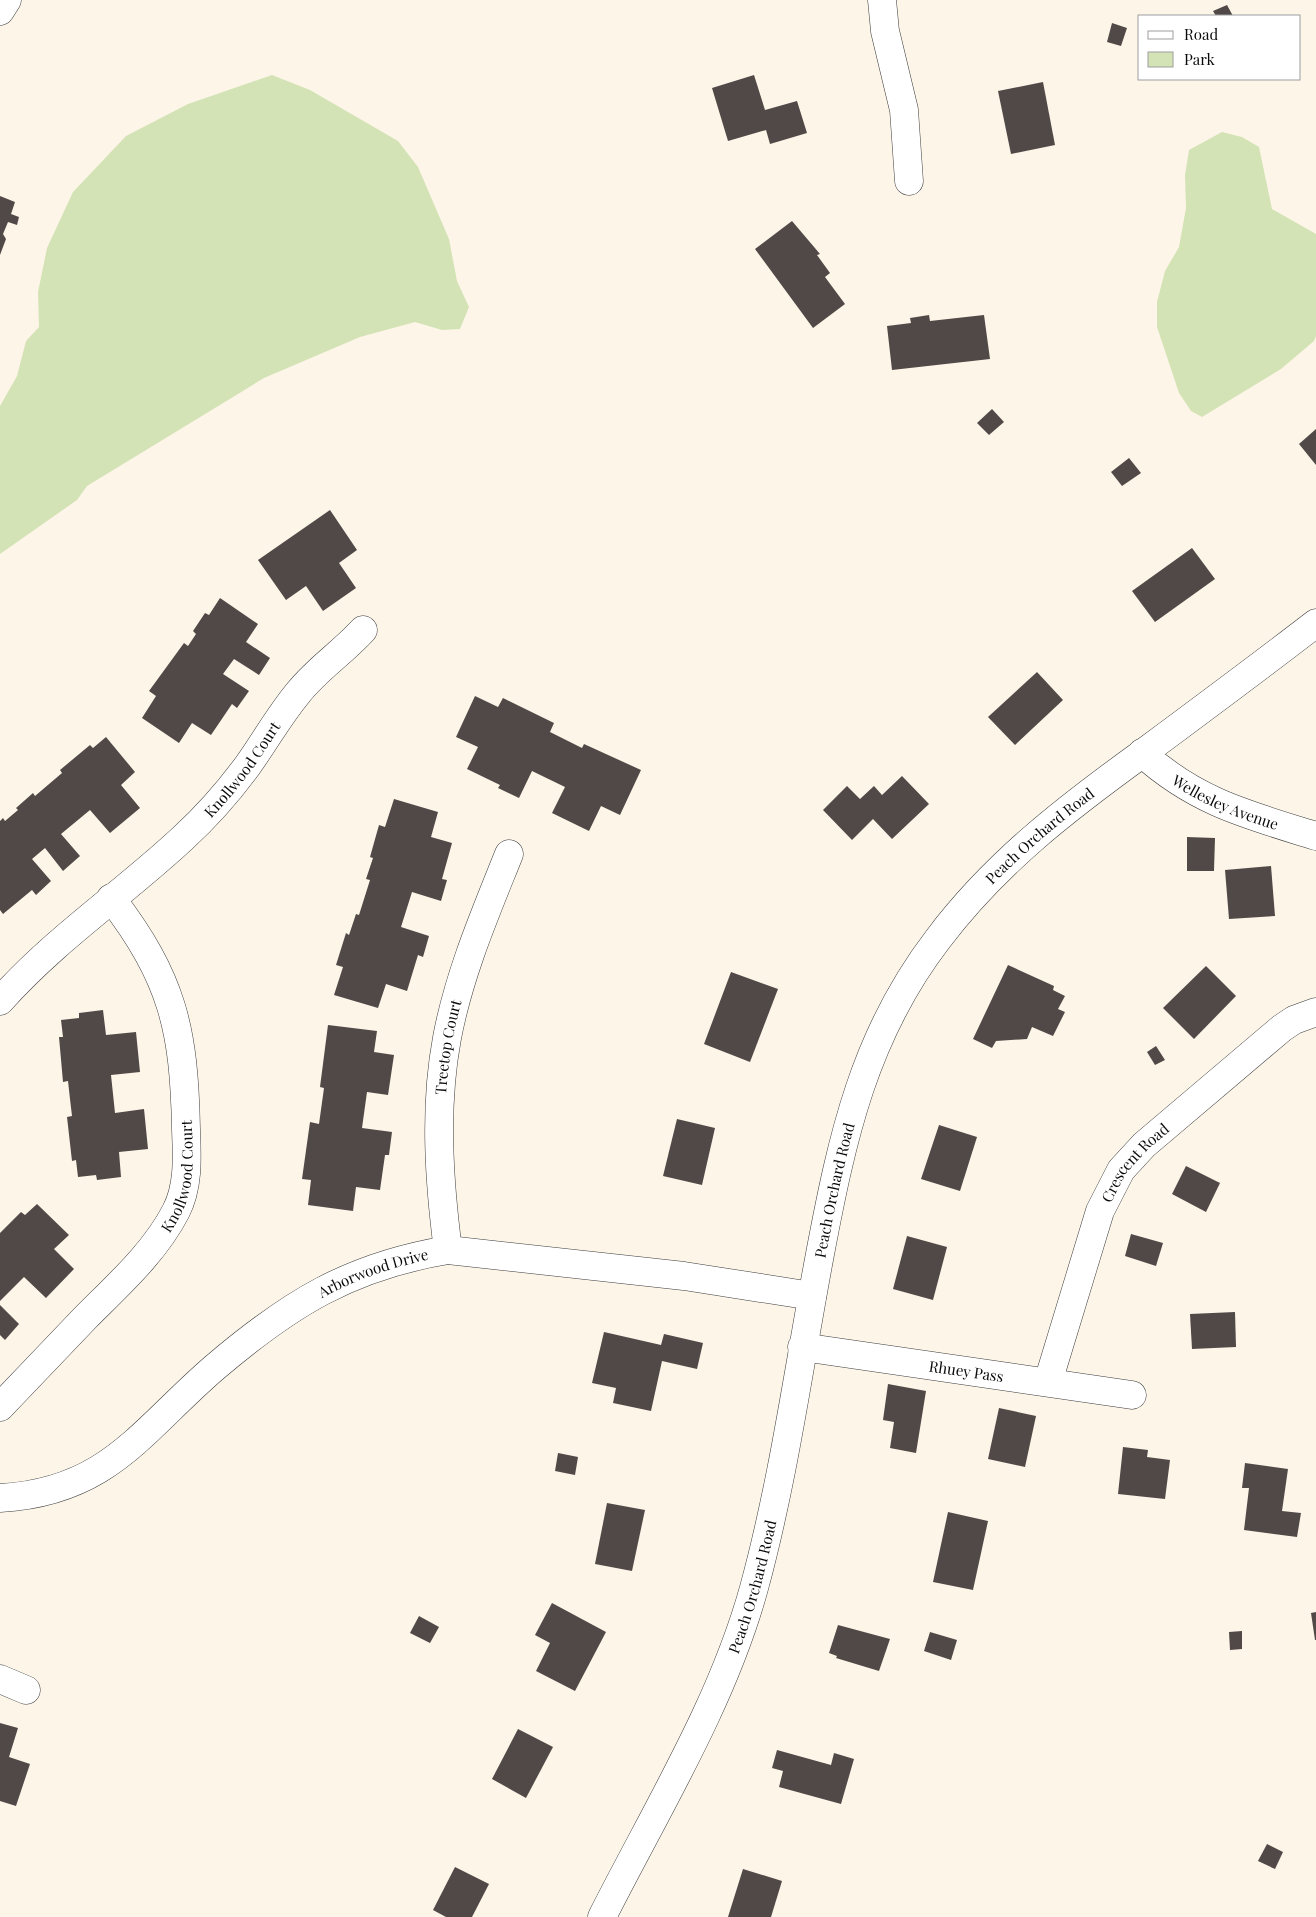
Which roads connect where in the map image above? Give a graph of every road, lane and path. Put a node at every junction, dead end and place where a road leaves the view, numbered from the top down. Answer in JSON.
{"nodes":[{"id":1,"x":6,"y":0,"type":"edge"},
{"id":2,"x":882,"y":0,"type":"edge"},
{"id":3,"x":0,"y":11,"type":"edge"},
{"id":4,"x":909,"y":181,"type":"dead end"},
{"id":5,"x":1316,"y":623,"type":"edge"},
{"id":6,"x":363,"y":630,"type":"dead end"},
{"id":7,"x":1142,"y":753,"type":"junction"},
{"id":8,"x":1316,"y":836,"type":"edge"},
{"id":9,"x":509,"y":854,"type":"dead end"},
{"id":10,"x":111,"y":898,"type":"junction"},
{"id":11,"x":0,"y":1001,"type":"edge"},
{"id":12,"x":1316,"y":1012,"type":"edge"},
{"id":13,"x":448,"y":1250,"type":"junction"},
{"id":14,"x":812,"y":1296,"type":"junction"},
{"id":15,"x":802,"y":1347,"type":"junction"},
{"id":16,"x":1048,"y":1382,"type":"junction"},
{"id":17,"x":1132,"y":1394,"type":"dead end"},
{"id":18,"x":0,"y":1407,"type":"edge"},
{"id":19,"x":0,"y":1498,"type":"edge"},
{"id":20,"x":0,"y":1678,"type":"edge"},
{"id":21,"x":26,"y":1690,"type":"dead end"},
{"id":22,"x":602,"y":1917,"type":"edge"}],
"edges":[{"from":1,"to":3,"type":"street"},
{"from":2,"to":4,"type":"street"},
{"from":5,"to":7,"type":"street","name":"Peach Orchard Road"},
{"from":6,"to":10,"type":"street","name":"Knollwood Court"},
{"from":7,"to":8,"type":"street","name":"Wellesley Avenue"},
{"from":7,"to":14,"type":"street","name":"Peach Orchard Road"},
{"from":9,"to":13,"type":"street","name":"Treetop Court"},
{"from":10,"to":11,"type":"street","name":"Knollwood Court"},
{"from":10,"to":18,"type":"street","name":"Knollwood Court"},
{"from":12,"to":16,"type":"street","name":"Crescent Road"},
{"from":13,"to":14,"type":"street","name":"Arborwood Drive"},
{"from":13,"to":19,"type":"street","name":"Arborwood Drive"},
{"from":14,"to":15,"type":"street","name":"Peach Orchard Road"},
{"from":15,"to":16,"type":"street","name":"Rhuey Pass"},
{"from":15,"to":22,"type":"street","name":"Peach Orchard Road"},
{"from":16,"to":17,"type":"street","name":"Rhuey Pass"},
{"from":20,"to":21,"type":"street"}]}
